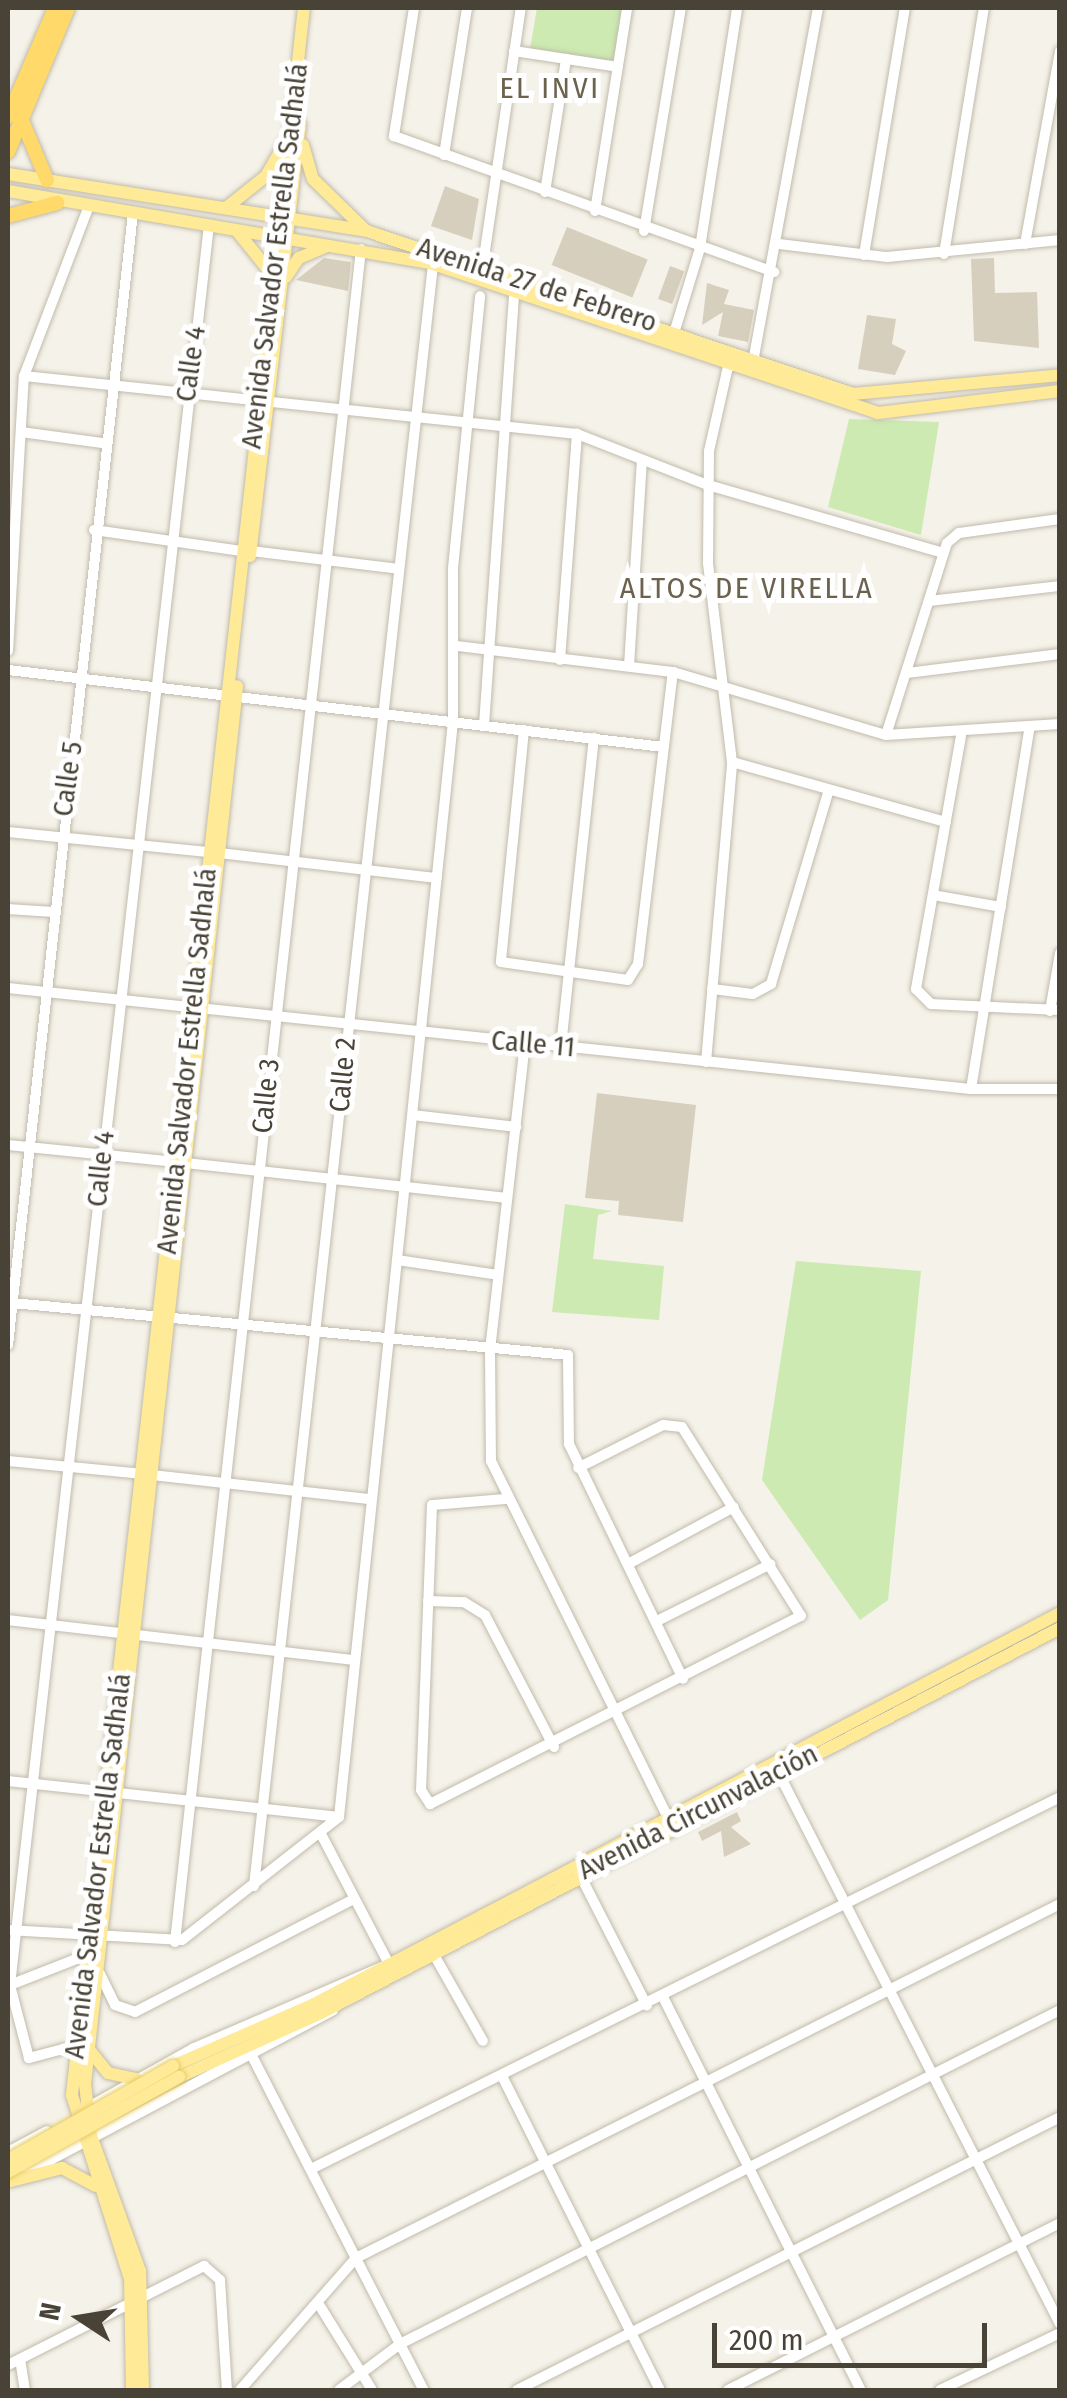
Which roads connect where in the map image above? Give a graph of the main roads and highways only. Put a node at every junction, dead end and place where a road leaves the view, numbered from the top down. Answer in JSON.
{"nodes":[{"id":1,"x":55,"y":8,"type":"edge"},
{"id":2,"x":68,"y":8,"type":"edge"},
{"id":3,"x":304,"y":8,"type":"edge"},
{"id":4,"x":312,"y":8,"type":"edge"},
{"id":5,"x":12,"y":115,"type":"edge"},
{"id":6,"x":296,"y":117,"type":"junction"},
{"id":7,"x":8,"y":152,"type":"edge"},
{"id":8,"x":8,"y":174,"type":"edge"},
{"id":9,"x":47,"y":180,"type":"junction"},
{"id":10,"x":8,"y":191,"type":"edge"},
{"id":11,"x":56,"y":203,"type":"junction"},
{"id":12,"x":226,"y":208,"type":"junction"},
{"id":13,"x":8,"y":216,"type":"edge"},
{"id":14,"x":284,"y":217,"type":"junction"},
{"id":15,"x":234,"y":230,"type":"junction"},
{"id":16,"x":368,"y":231,"type":"junction"},
{"id":17,"x":282,"y":237,"type":"junction"},
{"id":18,"x":330,"y":245,"type":"junction"},
{"id":19,"x":276,"y":289,"type":"junction"},
{"id":20,"x":1060,"y":375,"type":"edge"},
{"id":21,"x":1060,"y":391,"type":"edge"},
{"id":22,"x":1060,"y":1613,"type":"edge"},
{"id":23,"x":1060,"y":1628,"type":"edge"},
{"id":24,"x":775,"y":1765,"type":"junction"},
{"id":25,"x":577,"y":1868,"type":"junction"},
{"id":26,"x":93,"y":1945,"type":"junction"},
{"id":27,"x":84,"y":2046,"type":"junction"},
{"id":28,"x":176,"y":2071,"type":"junction"},
{"id":29,"x":136,"y":2079,"type":"road end"},
{"id":30,"x":86,"y":2139,"type":"junction"},
{"id":31,"x":8,"y":2156,"type":"edge"},
{"id":32,"x":9,"y":2179,"type":"edge"},
{"id":33,"x":96,"y":2186,"type":"junction"},
{"id":34,"x":139,"y":2300,"type":"junction"},
{"id":35,"x":132,"y":2390,"type":"edge"},
{"id":36,"x":144,"y":2390,"type":"edge"}],
"edges":[{"from":1,"to":5,"type":"highway"},
{"from":2,"to":5,"type":"highway"},
{"from":3,"to":6,"type":"main road","name":"Avenida Salvador Estrella Sadhalá"},
{"from":4,"to":6,"type":"main road","name":"Avenida Salvador Estrella Sadhalá"},
{"from":5,"to":7,"type":"highway"},
{"from":5,"to":9,"type":"highway"},
{"from":6,"to":12,"type":"main road"},
{"from":6,"to":14,"type":"main road","name":"Avenida Salvador Estrella Sadhalá"},
{"from":6,"to":16,"type":"main road"},
{"from":8,"to":9,"type":"main road","name":"Avenida 27 de Febrero"},
{"from":9,"to":12,"type":"main road","name":"Avenida 27 de Febrero"},
{"from":10,"to":11,"type":"main road","name":"Avenida 27 de Febrero"},
{"from":11,"to":13,"type":"highway"},
{"from":11,"to":15,"type":"main road","name":"Avenida 27 de Febrero"},
{"from":12,"to":14,"type":"main road","name":"Avenida 27 de Febrero"},
{"from":14,"to":16,"type":"main road","name":"Avenida 27 de Febrero"},
{"from":14,"to":17,"type":"main road","name":"Avenida Salvador Estrella Sadhalá"},
{"from":15,"to":17,"type":"main road","name":"Avenida 27 de Febrero"},
{"from":15,"to":19,"type":"main road"},
{"from":16,"to":20,"type":"main road","name":"Avenida 27 de Febrero"},
{"from":17,"to":18,"type":"main road","name":"Avenida 27 de Febrero"},
{"from":17,"to":19,"type":"main road","name":"Avenida Salvador Estrella Sadhalá"},
{"from":18,"to":19,"type":"main road"},
{"from":18,"to":21,"type":"main road","name":"Avenida 27 de Febrero"},
{"from":19,"to":26,"type":"main road","name":"Avenida Salvador Estrella Sadhalá"},
{"from":22,"to":24,"type":"main road","name":"Avenida Circunvalación"},
{"from":23,"to":24,"type":"main road","name":"Avenida Circunvalación"},
{"from":24,"to":25,"type":"main road","name":"Avenida Circunvalación"},
{"from":25,"to":28,"type":"main road","name":"Avenida Circunvalación"},
{"from":25,"to":28,"type":"main road","name":"Avenida Circunvalación"},
{"from":26,"to":27,"type":"main road","name":"Avenida Salvador Estrella Sadhalá"},
{"from":26,"to":27,"type":"main road","name":"Avenida Salvador Estrella Sadhalá"},
{"from":27,"to":29,"type":"main road"},
{"from":27,"to":30,"type":"main road","name":"Avenida Salvador Estrella Sadhalá"},
{"from":28,"to":31,"type":"main road","name":"Avenida Circunvalación","bridge":true},
{"from":28,"to":32,"type":"main road","name":"Avenida Circunvalación","bridge":true},
{"from":30,"to":33,"type":"main road"},
{"from":30,"to":34,"type":"main road"},
{"from":32,"to":33,"type":"main road"},
{"from":33,"to":34,"type":"main road"},
{"from":34,"to":35,"type":"main road"},
{"from":34,"to":36,"type":"main road"}]}
